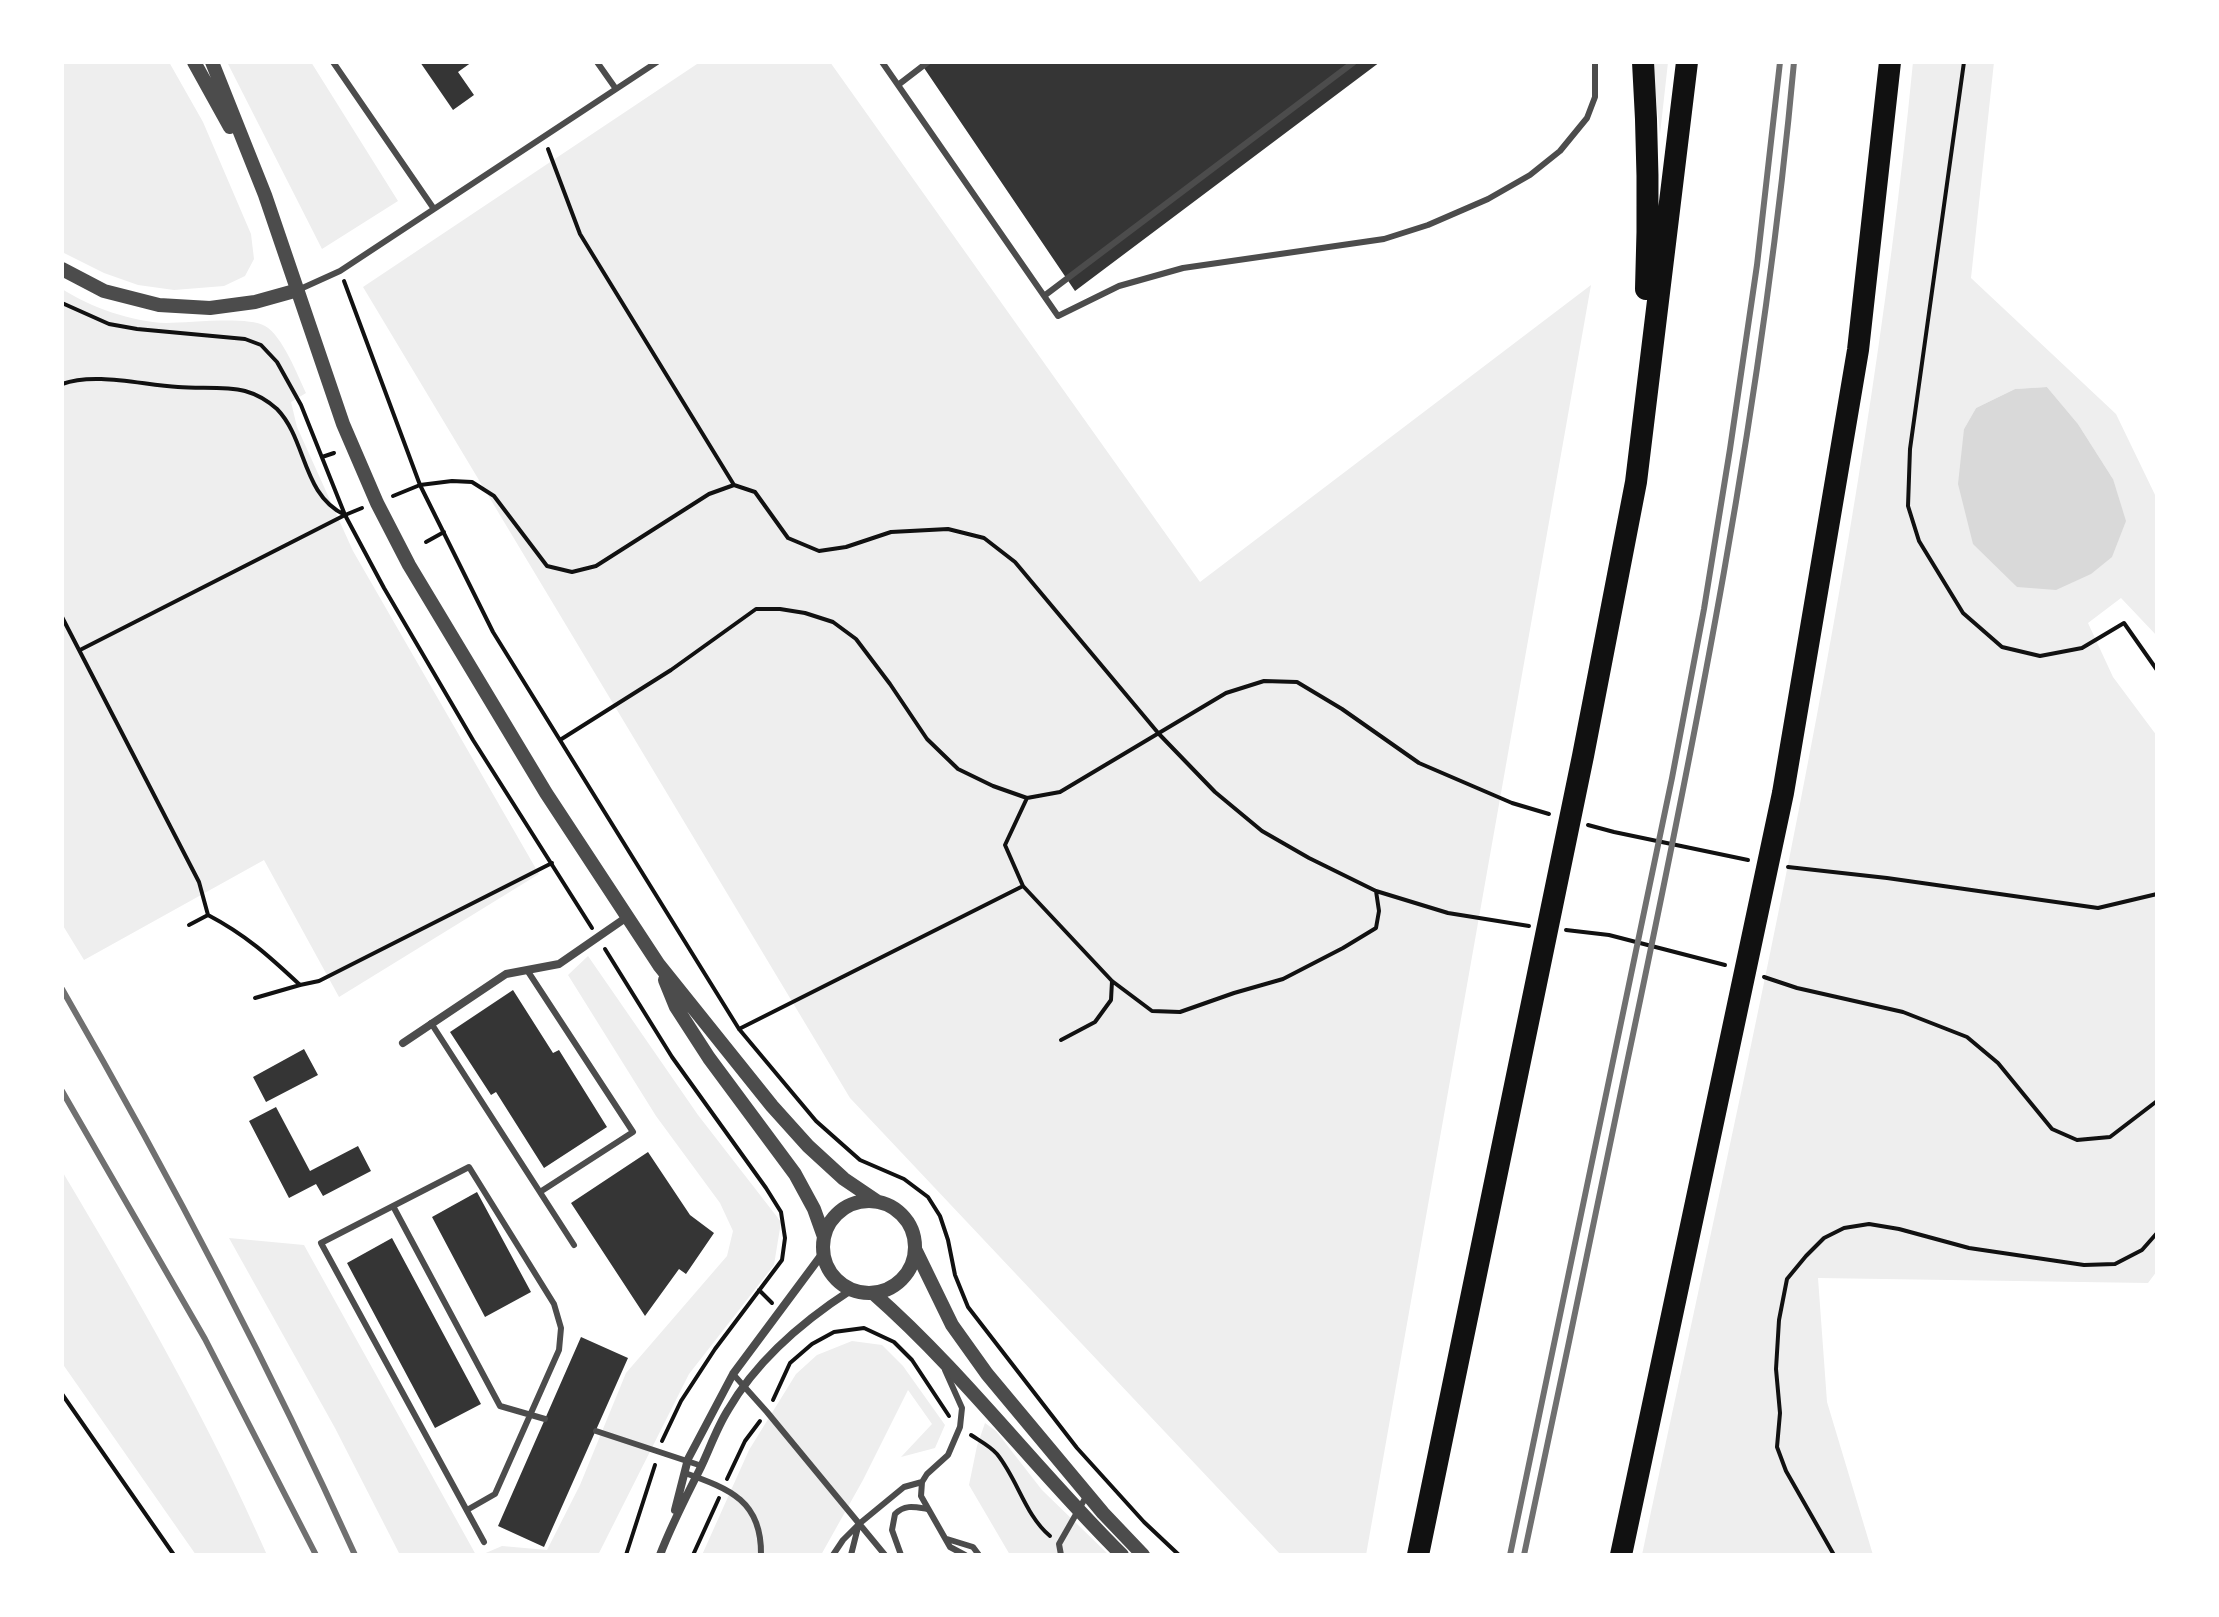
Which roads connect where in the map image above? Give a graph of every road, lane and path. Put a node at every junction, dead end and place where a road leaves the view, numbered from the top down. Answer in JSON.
{"nodes":[{"id":1,"x":194,"y":62,"type":"edge"},
{"id":2,"x":212,"y":62,"type":"edge"},
{"id":3,"x":333,"y":62,"type":"edge"},
{"id":4,"x":597,"y":62,"type":"edge"},
{"id":5,"x":657,"y":62,"type":"edge"},
{"id":6,"x":882,"y":62,"type":"edge"},
{"id":7,"x":928,"y":62,"type":"edge"},
{"id":8,"x":1354,"y":62,"type":"edge"},
{"id":9,"x":1595,"y":62,"type":"edge"},
{"id":10,"x":1643,"y":62,"type":"edge"},
{"id":11,"x":1687,"y":62,"type":"edge"},
{"id":12,"x":1890,"y":62,"type":"edge"},
{"id":13,"x":1964,"y":62,"type":"edge"},
{"id":14,"x":898,"y":85,"type":"junction"},
{"id":15,"x":616,"y":89,"type":"junction"},
{"id":16,"x":544,"y":137,"type":"junction"},
{"id":17,"x":265,"y":195,"type":"junction"},
{"id":18,"x":434,"y":209,"type":"junction"},
{"id":19,"x":62,"y":269,"type":"edge"},
{"id":20,"x":340,"y":271,"type":"junction"},
{"id":21,"x":298,"y":290,"type":"junction"},
{"id":22,"x":1044,"y":296,"type":"junction"},
{"id":23,"x":62,"y":303,"type":"edge"},
{"id":24,"x":62,"y":384,"type":"edge"},
{"id":25,"x":334,"y":453,"type":"dead end"},
{"id":26,"x":322,"y":457,"type":"junction"},
{"id":27,"x":1636,"y":482,"type":"junction"},
{"id":28,"x":420,"y":485,"type":"junction"},
{"id":29,"x":734,"y":485,"type":"junction"},
{"id":30,"x":345,"y":515,"type":"junction"},
{"id":31,"x":444,"y":532,"type":"junction"},
{"id":32,"x":426,"y":542,"type":"dead end"},
{"id":33,"x":62,"y":617,"type":"edge"},
{"id":34,"x":80,"y":650,"type":"junction"},
{"id":35,"x":2157,"y":670,"type":"edge"},
{"id":36,"x":1159,"y":734,"type":"junction"},
{"id":37,"x":560,"y":740,"type":"junction"},
{"id":38,"x":1027,"y":798,"type":"junction"},
{"id":39,"x":1555,"y":816,"type":"dead end"},
{"id":40,"x":1585,"y":824,"type":"dead end"},
{"id":41,"x":1758,"y":861,"type":"dead end"},
{"id":42,"x":552,"y":863,"type":"junction"},
{"id":43,"x":1786,"y":866,"type":"dead end"},
{"id":44,"x":1023,"y":886,"type":"junction"},
{"id":45,"x":1376,"y":891,"type":"junction"},
{"id":46,"x":2157,"y":894,"type":"edge"},
{"id":47,"x":208,"y":915,"type":"junction"},
{"id":48,"x":627,"y":917,"type":"junction"},
{"id":49,"x":189,"y":925,"type":"dead end"},
{"id":50,"x":1534,"y":927,"type":"dead end"},
{"id":51,"x":1564,"y":930,"type":"dead end"},
{"id":52,"x":598,"y":937,"type":"junction"},
{"id":53,"x":659,"y":965,"type":"junction"},
{"id":54,"x":1730,"y":967,"type":"dead end"},
{"id":55,"x":527,"y":970,"type":"junction"},
{"id":56,"x":1757,"y":975,"type":"dead end"},
{"id":57,"x":1112,"y":981,"type":"junction"},
{"id":58,"x":300,"y":985,"type":"junction"},
{"id":59,"x":255,"y":998,"type":"dead end"},
{"id":60,"x":431,"y":1023,"type":"junction"},
{"id":61,"x":739,"y":1029,"type":"junction"},
{"id":62,"x":1061,"y":1040,"type":"dead end"},
{"id":63,"x":403,"y":1043,"type":"dead end"},
{"id":64,"x":2157,"y":1101,"type":"edge"},
{"id":65,"x":540,"y":1192,"type":"junction"},
{"id":66,"x":878,"y":1202,"type":"junction"},
{"id":67,"x":393,"y":1206,"type":"junction"},
{"id":68,"x":2157,"y":1233,"type":"edge"},
{"id":69,"x":824,"y":1237,"type":"junction"},
{"id":70,"x":574,"y":1245,"type":"dead end"},
{"id":71,"x":916,"y":1251,"type":"junction"},
{"id":72,"x":823,"y":1253,"type":"junction"},
{"id":73,"x":851,"y":1290,"type":"junction"},
{"id":74,"x":873,"y":1293,"type":"junction"},
{"id":75,"x":812,"y":1344,"type":"dead end"},
{"id":76,"x":941,"y":1360,"type":"junction"},
{"id":77,"x":733,"y":1374,"type":"junction"},
{"id":78,"x":744,"y":1386,"type":"junction"},
{"id":79,"x":62,"y":1394,"type":"edge"},
{"id":80,"x":767,"y":1412,"type":"junction"},
{"id":81,"x":530,"y":1414,"type":"junction"},
{"id":82,"x":545,"y":1419,"type":"dead end"},
{"id":83,"x":596,"y":1431,"type":"dead end"},
{"id":84,"x":659,"y":1451,"type":"junction"},
{"id":85,"x":688,"y":1462,"type":"junction"},
{"id":86,"x":702,"y":1466,"type":"junction"},
{"id":87,"x":685,"y":1473,"type":"junction"},
{"id":88,"x":696,"y":1477,"type":"junction"},
{"id":89,"x":922,"y":1482,"type":"junction"},
{"id":90,"x":724,"y":1488,"type":"junction"},
{"id":91,"x":1087,"y":1495,"type":"junction"},
{"id":92,"x":927,"y":1509,"type":"junction"},
{"id":93,"x":467,"y":1510,"type":"junction"},
{"id":94,"x":1077,"y":1511,"type":"junction"},
{"id":95,"x":859,"y":1524,"type":"junction"},
{"id":96,"x":670,"y":1528,"type":"junction"},
{"id":97,"x":484,"y":1542,"type":"dead end"},
{"id":98,"x":948,"y":1543,"type":"junction"},
{"id":99,"x":174,"y":1555,"type":"edge"},
{"id":100,"x":626,"y":1555,"type":"edge"},
{"id":101,"x":660,"y":1555,"type":"edge"},
{"id":102,"x":693,"y":1555,"type":"edge"},
{"id":103,"x":761,"y":1555,"type":"edge"},
{"id":104,"x":833,"y":1555,"type":"edge"},
{"id":105,"x":851,"y":1555,"type":"edge"},
{"id":106,"x":885,"y":1555,"type":"edge"},
{"id":107,"x":901,"y":1555,"type":"edge"},
{"id":108,"x":955,"y":1555,"type":"edge"},
{"id":109,"x":965,"y":1555,"type":"edge"},
{"id":110,"x":979,"y":1555,"type":"edge"},
{"id":111,"x":1061,"y":1555,"type":"edge"},
{"id":112,"x":1122,"y":1555,"type":"edge"},
{"id":113,"x":1143,"y":1555,"type":"edge"},
{"id":114,"x":1179,"y":1555,"type":"edge"},
{"id":115,"x":1418,"y":1555,"type":"edge"},
{"id":116,"x":1621,"y":1555,"type":"edge"},
{"id":117,"x":1834,"y":1555,"type":"edge"}],
"edges":[{"from":1,"to":17,"type":"street"},
{"from":2,"to":17,"type":"street"},
{"from":3,"to":18,"type":"lane"},
{"from":4,"to":15,"type":"lane"},
{"from":5,"to":15,"type":"lane"},
{"from":6,"to":14,"type":"lane"},
{"from":7,"to":14,"type":"lane"},
{"from":8,"to":22,"type":"lane"},
{"from":9,"to":22,"type":"lane"},
{"from":10,"to":27,"type":"highway"},
{"from":11,"to":27,"type":"highway"},
{"from":12,"to":116,"type":"highway"},
{"from":13,"to":35,"type":"path"},
{"from":14,"to":22,"type":"lane"},
{"from":15,"to":16,"type":"lane"},
{"from":16,"to":18,"type":"lane"},
{"from":16,"to":29,"type":"path"},
{"from":17,"to":21,"type":"street"},
{"from":18,"to":20,"type":"lane"},
{"from":19,"to":21,"type":"street"},
{"from":20,"to":21,"type":"lane"},
{"from":20,"to":28,"type":"path"},
{"from":21,"to":48,"type":"street"},
{"from":23,"to":26,"type":"path"},
{"from":24,"to":30,"type":"path"},
{"from":25,"to":26,"type":"path"},
{"from":26,"to":30,"type":"path"},
{"from":27,"to":115,"type":"highway"},
{"from":28,"to":29,"type":"path"},
{"from":28,"to":31,"type":"path"},
{"from":29,"to":36,"type":"path"},
{"from":30,"to":34,"type":"path"},
{"from":30,"to":42,"type":"path"},
{"from":31,"to":32,"type":"path"},
{"from":31,"to":37,"type":"path"},
{"from":33,"to":34,"type":"path"},
{"from":34,"to":47,"type":"path"},
{"from":36,"to":38,"type":"path"},
{"from":36,"to":39,"type":"path"},
{"from":36,"to":45,"type":"path"},
{"from":37,"to":38,"type":"path"},
{"from":37,"to":61,"type":"path"},
{"from":38,"to":44,"type":"path"},
{"from":40,"to":41,"type":"path"},
{"from":42,"to":52,"type":"path"},
{"from":42,"to":58,"type":"path"},
{"from":43,"to":46,"type":"path"},
{"from":44,"to":57,"type":"path"},
{"from":44,"to":61,"type":"path"},
{"from":45,"to":50,"type":"path"},
{"from":45,"to":57,"type":"path"},
{"from":47,"to":49,"type":"path"},
{"from":47,"to":58,"type":"path"},
{"from":48,"to":52,"type":"street"},
{"from":48,"to":53,"type":"street"},
{"from":51,"to":54,"type":"path"},
{"from":52,"to":55,"type":"street"},
{"from":52,"to":84,"type":"path"},
{"from":53,"to":66,"type":"street"},
{"from":53,"to":69,"type":"street"},
{"from":55,"to":60,"type":"street"},
{"from":55,"to":65,"type":"lane"},
{"from":56,"to":64,"type":"path"},
{"from":57,"to":62,"type":"path"},
{"from":58,"to":59,"type":"path"},
{"from":60,"to":63,"type":"street"},
{"from":60,"to":65,"type":"lane"},
{"from":61,"to":114,"type":"path"},
{"from":65,"to":70,"type":"lane"},
{"from":66,"to":69,"type":"street"},
{"from":66,"to":71,"type":"street"},
{"from":67,"to":81,"type":"lane"},
{"from":67,"to":81,"type":"lane"},
{"from":67,"to":93,"type":"lane"},
{"from":68,"to":117,"type":"path"},
{"from":69,"to":72,"type":"street"},
{"from":71,"to":74,"type":"street"},
{"from":71,"to":91,"type":"street"},
{"from":72,"to":73,"type":"street"},
{"from":72,"to":77,"type":"street"},
{"from":73,"to":74,"type":"street"},
{"from":73,"to":78,"type":"street"},
{"from":74,"to":76,"type":"street"},
{"from":75,"to":80,"type":"path"},
{"from":76,"to":89,"type":"lane"},
{"from":76,"to":94,"type":"street"},
{"from":77,"to":78,"type":"lane"},
{"from":77,"to":85,"type":"street"},
{"from":78,"to":80,"type":"lane"},
{"from":78,"to":86,"type":"street"},
{"from":79,"to":99,"type":"path"},
{"from":80,"to":90,"type":"path"},
{"from":80,"to":95,"type":"lane"},
{"from":81,"to":82,"type":"lane"},
{"from":81,"to":93,"type":"lane"},
{"from":83,"to":84,"type":"lane"},
{"from":84,"to":85,"type":"lane"},
{"from":84,"to":100,"type":"path"},
{"from":85,"to":86,"type":"lane"},
{"from":85,"to":87,"type":"street"},
{"from":86,"to":88,"type":"street"},
{"from":87,"to":88,"type":"lane"},
{"from":87,"to":96,"type":"street"},
{"from":88,"to":90,"type":"lane"},
{"from":88,"to":96,"type":"street"},
{"from":89,"to":92,"type":"lane"},
{"from":89,"to":95,"type":"lane"},
{"from":90,"to":102,"type":"path"},
{"from":90,"to":103,"type":"lane"},
{"from":91,"to":94,"type":"lane"},
{"from":91,"to":113,"type":"street"},
{"from":92,"to":98,"type":"lane"},
{"from":92,"to":107,"type":"lane"},
{"from":93,"to":97,"type":"lane"},
{"from":94,"to":111,"type":"lane"},
{"from":94,"to":112,"type":"street"},
{"from":95,"to":104,"type":"lane"},
{"from":95,"to":105,"type":"lane"},
{"from":95,"to":106,"type":"lane"},
{"from":96,"to":101,"type":"street"},
{"from":98,"to":108,"type":"lane"},
{"from":98,"to":109,"type":"lane"},
{"from":98,"to":110,"type":"lane"}]}
